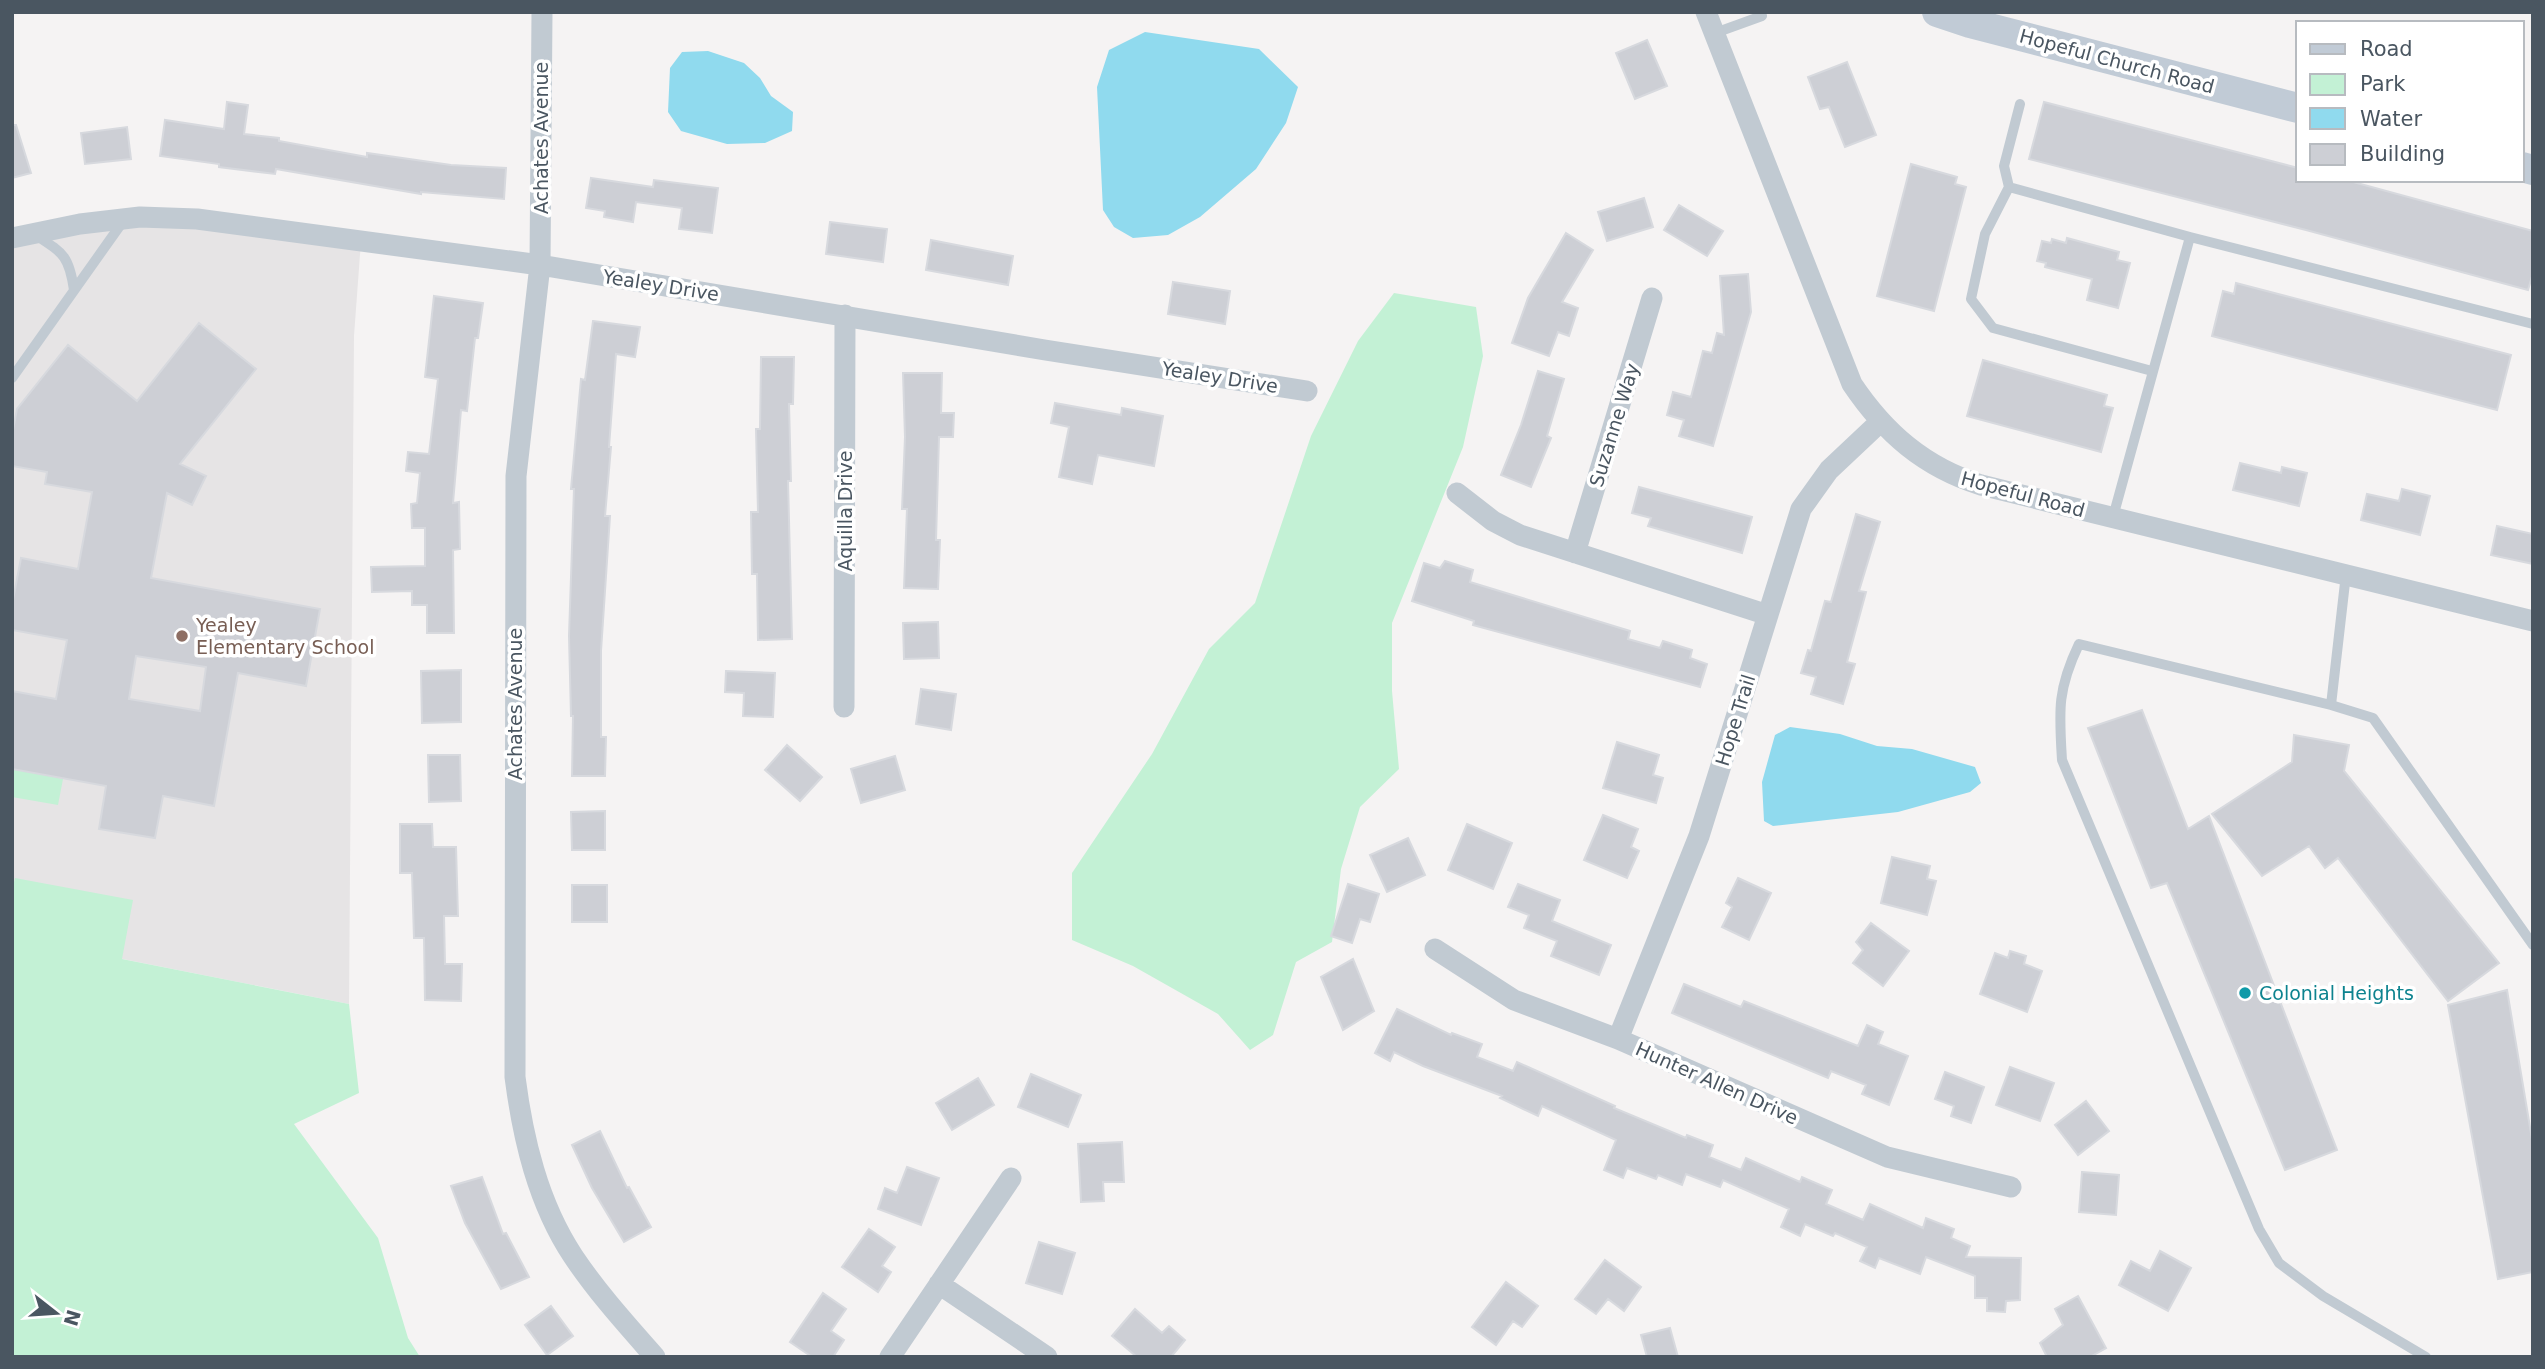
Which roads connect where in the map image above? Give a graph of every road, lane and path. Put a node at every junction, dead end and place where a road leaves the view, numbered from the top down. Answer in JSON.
{"nodes":[{"id":1,"x":542,"y":12,"type":"edge"},
{"id":2,"x":1706,"y":12,"type":"edge"},
{"id":3,"x":1937,"y":12,"type":"edge"},
{"id":4,"x":1762,"y":16,"type":"dead end"},
{"id":5,"x":1715,"y":33,"type":"junction"},
{"id":6,"x":2020,"y":104,"type":"dead end"},
{"id":7,"x":2296,"y":107,"type":"edge"},
{"id":8,"x":2009,"y":187,"type":"junction"},
{"id":9,"x":124,"y":219,"type":"junction"},
{"id":10,"x":22,"y":236,"type":"edge"},
{"id":11,"x":2190,"y":237,"type":"junction"},
{"id":12,"x":540,"y":265,"type":"junction"},
{"id":13,"x":74,"y":290,"type":"junction"},
{"id":14,"x":1653,"y":298,"type":"dead end"},
{"id":15,"x":845,"y":315,"type":"junction"},
{"id":16,"x":2533,"y":324,"type":"edge"},
{"id":17,"x":2152,"y":372,"type":"junction"},
{"id":18,"x":12,"y":378,"type":"edge"},
{"id":19,"x":1307,"y":391,"type":"dead end"},
{"id":20,"x":1880,"y":422,"type":"junction"},
{"id":21,"x":1457,"y":493,"type":"dead end"},
{"id":22,"x":2113,"y":517,"type":"junction"},
{"id":23,"x":1574,"y":553,"type":"junction"},
{"id":24,"x":2346,"y":574,"type":"junction"},
{"id":25,"x":1768,"y":615,"type":"junction"},
{"id":26,"x":2533,"y":621,"type":"edge"},
{"id":27,"x":2331,"y":705,"type":"junction"},
{"id":28,"x":844,"y":707,"type":"dead end"},
{"id":29,"x":2533,"y":945,"type":"edge"},
{"id":30,"x":1435,"y":949,"type":"dead end"},
{"id":31,"x":1618,"y":1039,"type":"junction"},
{"id":32,"x":1012,"y":1178,"type":"dead end"},
{"id":33,"x":2011,"y":1187,"type":"dead end"},
{"id":34,"x":939,"y":1284,"type":"junction"},
{"id":35,"x":655,"y":1357,"type":"edge"},
{"id":36,"x":890,"y":1357,"type":"edge"},
{"id":37,"x":1048,"y":1357,"type":"edge"},
{"id":38,"x":2426,"y":1357,"type":"edge"}],
"edges":[{"from":1,"to":12,"type":"street","name":"Achates Avenue"},
{"from":2,"to":5,"type":"street","name":"Hopeful Road"},
{"from":3,"to":7,"type":"main road","name":"Hopeful Church Road"},
{"from":4,"to":5,"type":"lane"},
{"from":5,"to":20,"type":"street","name":"Hopeful Road"},
{"from":6,"to":8,"type":"lane"},
{"from":8,"to":11,"type":"lane"},
{"from":8,"to":17,"type":"lane"},
{"from":9,"to":10,"type":"street","name":"Yealey Drive"},
{"from":9,"to":12,"type":"street","name":"Yealey Drive"},
{"from":9,"to":13,"type":"lane"},
{"from":10,"to":13,"type":"lane"},
{"from":11,"to":16,"type":"lane"},
{"from":11,"to":17,"type":"lane"},
{"from":12,"to":15,"type":"street","name":"Yealey Drive"},
{"from":12,"to":35,"type":"street","name":"Achates Avenue"},
{"from":13,"to":18,"type":"lane"},
{"from":14,"to":23,"type":"street","name":"Suzanne Way"},
{"from":15,"to":19,"type":"street","name":"Yealey Drive"},
{"from":15,"to":28,"type":"street","name":"Aquilla Drive"},
{"from":17,"to":22,"type":"lane"},
{"from":20,"to":22,"type":"street","name":"Hopeful Road"},
{"from":20,"to":25,"type":"street","name":"Hope Trail"},
{"from":21,"to":23,"type":"street"},
{"from":22,"to":24,"type":"street","name":"Hopeful Road"},
{"from":23,"to":25,"type":"street"},
{"from":24,"to":26,"type":"street","name":"Hopeful Road"},
{"from":24,"to":27,"type":"lane"},
{"from":25,"to":31,"type":"street","name":"Hope Trail"},
{"from":27,"to":29,"type":"lane"},
{"from":27,"to":38,"type":"lane"},
{"from":30,"to":31,"type":"street","name":"Hunter Allen Drive"},
{"from":31,"to":33,"type":"street","name":"Hunter Allen Drive"},
{"from":32,"to":34,"type":"street"},
{"from":34,"to":36,"type":"street"},
{"from":34,"to":37,"type":"street"}]}
